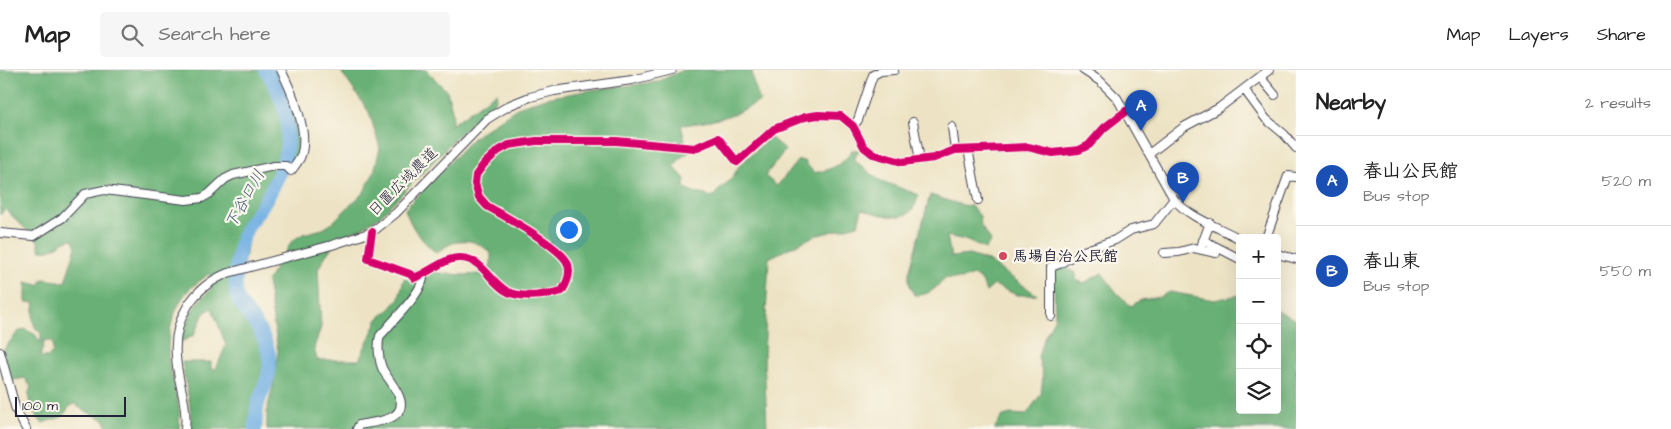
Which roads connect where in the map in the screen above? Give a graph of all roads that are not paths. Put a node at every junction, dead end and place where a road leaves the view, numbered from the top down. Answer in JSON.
{"nodes":[{"id":1,"x":281,"y":70,"type":"edge"},
{"id":2,"x":672,"y":70,"type":"edge"},
{"id":3,"x":894,"y":70,"type":"edge"},
{"id":4,"x":1083,"y":70,"type":"edge"},
{"id":5,"x":1269,"y":70,"type":"edge"},
{"id":6,"x":1260,"y":77,"type":"junction"},
{"id":7,"x":1244,"y":89,"type":"junction"},
{"id":8,"x":1275,"y":95,"type":"dead end"},
{"id":9,"x":1126,"y":111,"type":"junction"},
{"id":10,"x":913,"y":122,"type":"dead end"},
{"id":11,"x":853,"y":126,"type":"junction"},
{"id":12,"x":952,"y":128,"type":"dead end"},
{"id":13,"x":1296,"y":148,"type":"edge"},
{"id":14,"x":968,"y":149,"type":"junction"},
{"id":15,"x":955,"y":150,"type":"junction"},
{"id":16,"x":1149,"y":154,"type":"junction"},
{"id":17,"x":920,"y":160,"type":"junction"},
{"id":18,"x":1296,"y":177,"type":"edge"},
{"id":19,"x":1174,"y":199,"type":"junction"},
{"id":20,"x":978,"y":200,"type":"dead end"},
{"id":21,"x":1210,"y":223,"type":"junction"},
{"id":22,"x":372,"y":232,"type":"junction"},
{"id":23,"x":0,"y":233,"type":"edge"},
{"id":24,"x":1267,"y":234,"type":"edge"},
{"id":25,"x":1236,"y":237,"type":"edge"},
{"id":26,"x":1203,"y":240,"type":"junction"},
{"id":27,"x":1200,"y":250,"type":"junction"},
{"id":28,"x":1164,"y":253,"type":"dead end"},
{"id":29,"x":1216,"y":254,"type":"dead end"},
{"id":30,"x":1281,"y":255,"type":"edge"},
{"id":31,"x":1236,"y":257,"type":"edge"},
{"id":32,"x":1296,"y":259,"type":"edge"},
{"id":33,"x":423,"y":275,"type":"junction"},
{"id":34,"x":1051,"y":316,"type":"dead end"},
{"id":35,"x":0,"y":352,"type":"edge"},
{"id":36,"x":26,"y":429,"type":"edge"},
{"id":37,"x":185,"y":429,"type":"edge"},
{"id":38,"x":357,"y":429,"type":"edge"}],
"edges":[{"from":1,"to":23,"type":"street"},
{"from":2,"to":22,"type":"street","name":"日置広域農道"},
{"from":3,"to":11,"type":"street"},
{"from":4,"to":9,"type":"street"},
{"from":5,"to":6,"type":"street"},
{"from":6,"to":7,"type":"street"},
{"from":6,"to":8,"type":"street"},
{"from":7,"to":13,"type":"street"},
{"from":7,"to":16,"type":"street"},
{"from":9,"to":14,"type":"street"},
{"from":9,"to":16,"type":"street"},
{"from":10,"to":17,"type":"street"},
{"from":11,"to":17,"type":"street"},
{"from":11,"to":33,"type":"street"},
{"from":12,"to":15,"type":"street"},
{"from":14,"to":15,"type":"street"},
{"from":14,"to":20,"type":"street"},
{"from":15,"to":17,"type":"street"},
{"from":16,"to":19,"type":"street"},
{"from":18,"to":24,"type":"street"},
{"from":19,"to":21,"type":"street"},
{"from":19,"to":34,"type":"street"},
{"from":21,"to":25,"type":"street"},
{"from":21,"to":26,"type":"street"},
{"from":22,"to":33,"type":"street"},
{"from":22,"to":37,"type":"street","name":"日置広域農道"},
{"from":26,"to":27,"type":"street"},
{"from":26,"to":31,"type":"street"},
{"from":27,"to":28,"type":"street"},
{"from":27,"to":29,"type":"street"},
{"from":30,"to":32,"type":"street"},
{"from":33,"to":38,"type":"street"},
{"from":35,"to":36,"type":"street"}]}
